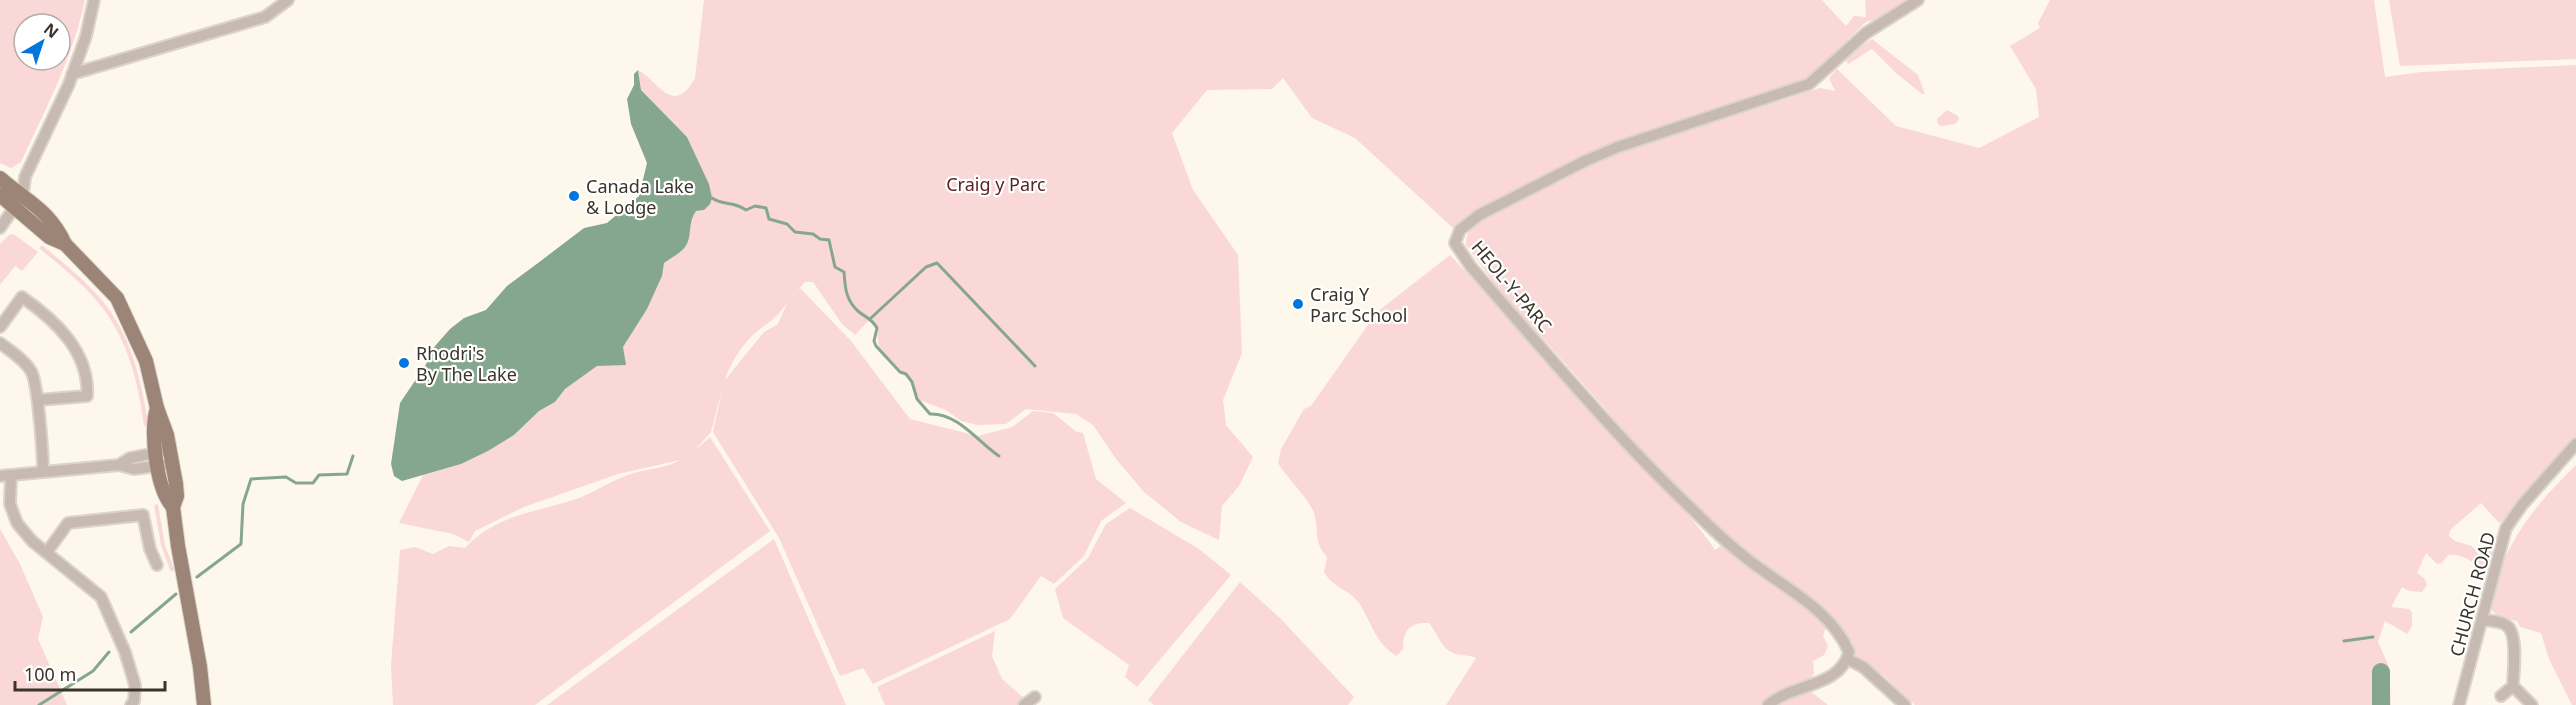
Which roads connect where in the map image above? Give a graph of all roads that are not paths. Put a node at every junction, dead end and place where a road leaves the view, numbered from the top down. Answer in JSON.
{"nodes":[{"id":1,"x":94,"y":0,"type":"edge"},
{"id":2,"x":288,"y":0,"type":"edge"},
{"id":3,"x":1918,"y":0,"type":"edge"},
{"id":4,"x":72,"y":74,"type":"junction"},
{"id":5,"x":0,"y":178,"type":"edge"},
{"id":6,"x":8,"y":196,"type":"edge"},
{"id":7,"x":15,"y":207,"type":"junction"},
{"id":8,"x":0,"y":228,"type":"edge"},
{"id":9,"x":65,"y":244,"type":"junction"},
{"id":10,"x":0,"y":327,"type":"edge"},
{"id":11,"x":0,"y":343,"type":"edge"},
{"id":12,"x":38,"y":400,"type":"junction"},
{"id":13,"x":2576,"y":444,"type":"edge"},
{"id":14,"x":164,"y":458,"type":"junction"},
{"id":15,"x":43,"y":472,"type":"junction"},
{"id":16,"x":5,"y":476,"type":"edge"},
{"id":17,"x":47,"y":552,"type":"junction"},
{"id":18,"x":157,"y":565,"type":"dead end"},
{"id":19,"x":2483,"y":620,"type":"junction"},
{"id":20,"x":1848,"y":659,"type":"junction"},
{"id":21,"x":2513,"y":686,"type":"junction"},
{"id":22,"x":2501,"y":696,"type":"dead end"},
{"id":23,"x":1035,"y":697,"type":"dead end"},
{"id":24,"x":131,"y":705,"type":"edge"},
{"id":25,"x":204,"y":705,"type":"edge"},
{"id":26,"x":1024,"y":705,"type":"edge"},
{"id":27,"x":1768,"y":705,"type":"edge"},
{"id":28,"x":1905,"y":705,"type":"edge"},
{"id":29,"x":2459,"y":705,"type":"edge"},
{"id":30,"x":2532,"y":705,"type":"edge"}],
"edges":[{"from":1,"to":4,"type":"street"},
{"from":2,"to":4,"type":"street"},
{"from":3,"to":20,"type":"street","name":"HEOL-Y-PARC"},
{"from":4,"to":6,"type":"street"},
{"from":5,"to":6,"type":"main road"},
{"from":6,"to":7,"type":"main road"},
{"from":6,"to":9,"type":"main road"},
{"from":7,"to":8,"type":"street"},
{"from":7,"to":9,"type":"main road"},
{"from":9,"to":14,"type":"main road"},
{"from":10,"to":12,"type":"street"},
{"from":11,"to":12,"type":"street"},
{"from":12,"to":15,"type":"street"},
{"from":13,"to":19,"type":"street","name":"CHURCH ROAD"},
{"from":14,"to":15,"type":"street"},
{"from":14,"to":25,"type":"main road"},
{"from":15,"to":16,"type":"street"},
{"from":16,"to":17,"type":"street"},
{"from":17,"to":18,"type":"street"},
{"from":17,"to":24,"type":"street"},
{"from":19,"to":21,"type":"street"},
{"from":19,"to":29,"type":"street","name":"CHURCH ROAD"},
{"from":20,"to":27,"type":"street"},
{"from":20,"to":28,"type":"street"},
{"from":21,"to":22,"type":"street"},
{"from":21,"to":30,"type":"street"},
{"from":23,"to":26,"type":"street"}]}
